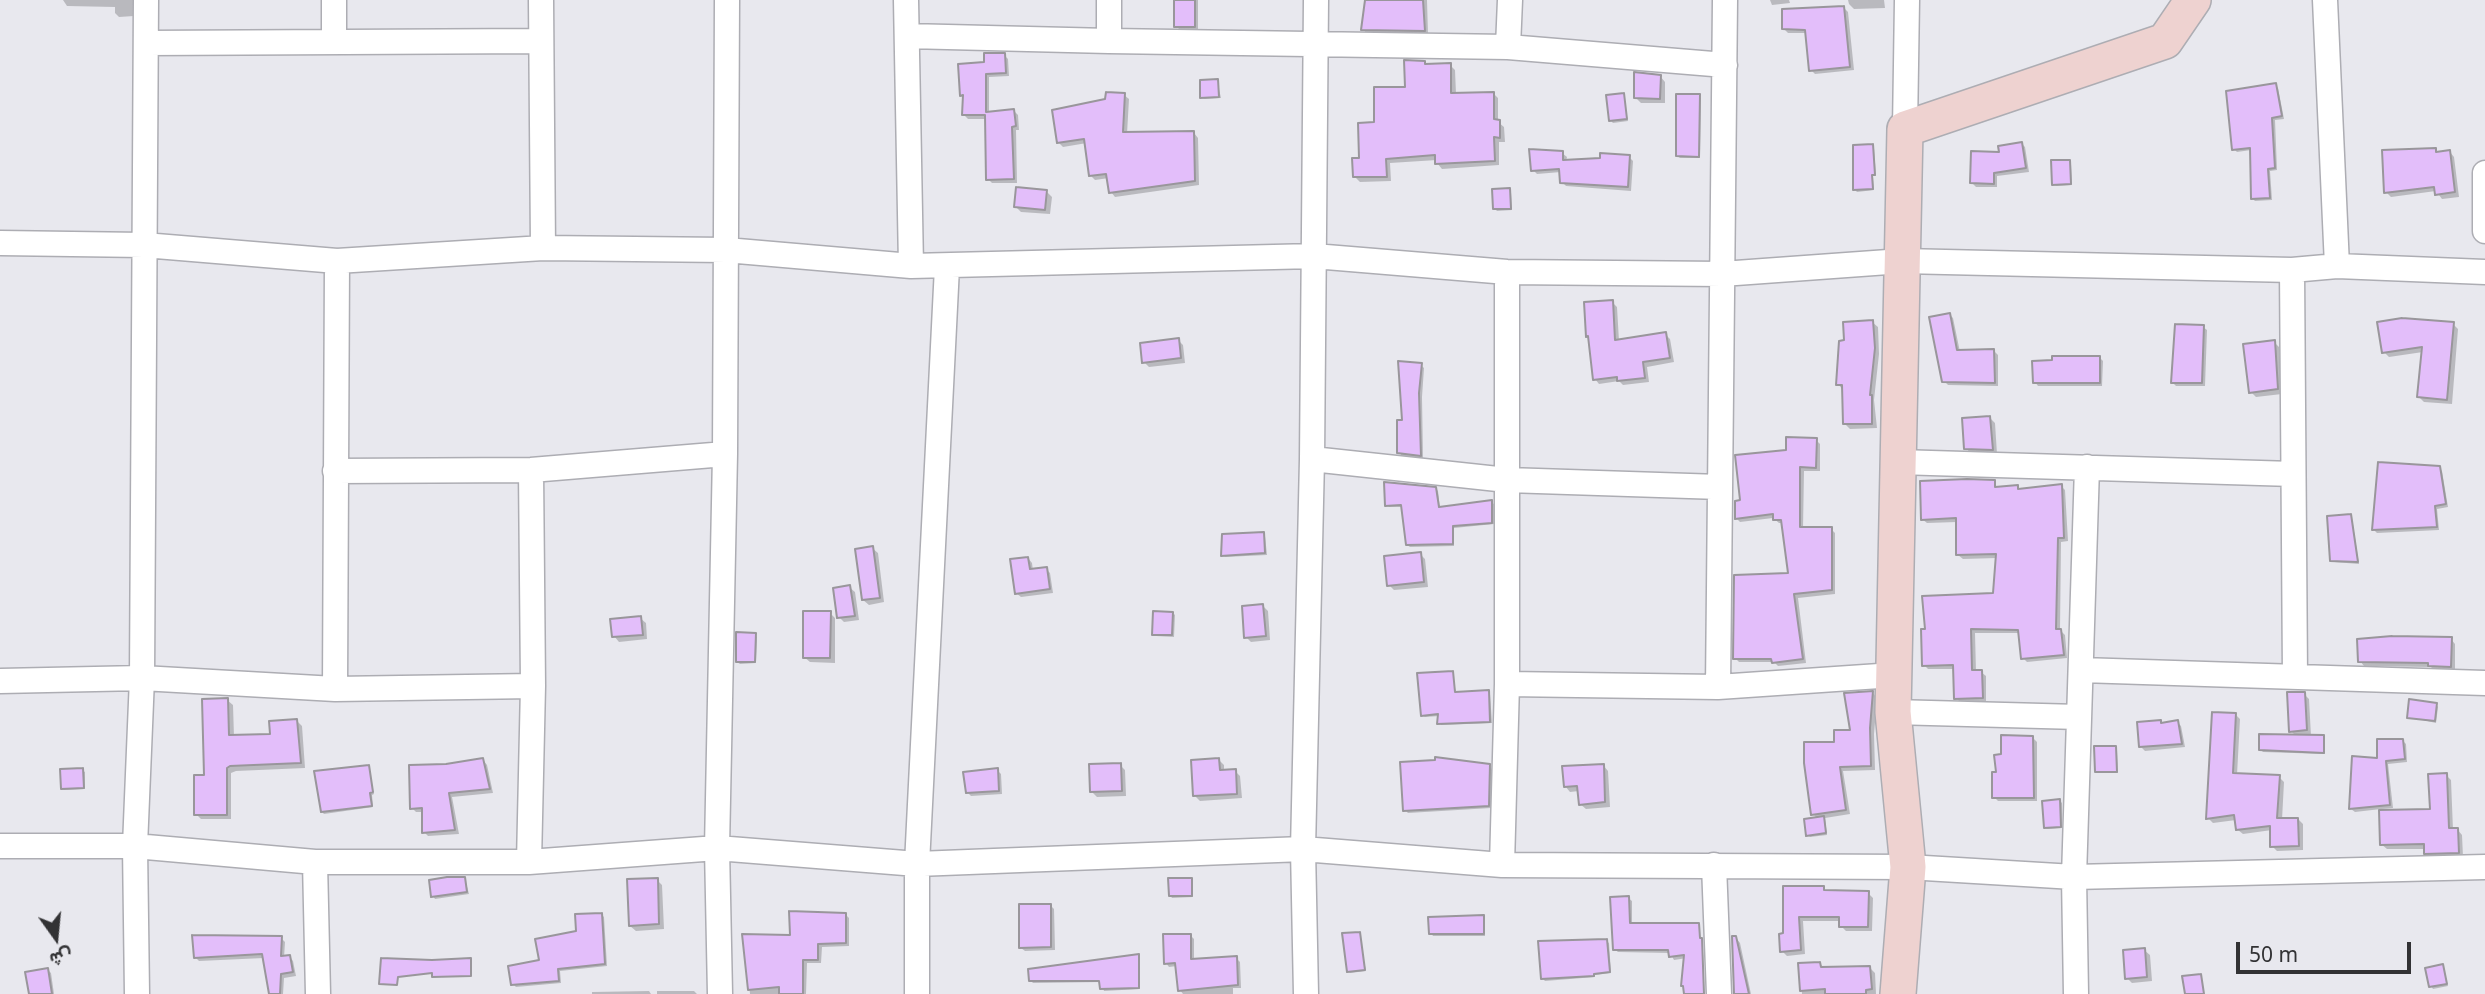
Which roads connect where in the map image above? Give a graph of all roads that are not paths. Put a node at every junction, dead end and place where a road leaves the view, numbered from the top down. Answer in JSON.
{"nodes":[{"id":1,"x":146,"y":0,"type":"edge"},
{"id":2,"x":334,"y":0,"type":"edge"},
{"id":3,"x":541,"y":0,"type":"edge"},
{"id":4,"x":727,"y":0,"type":"edge"},
{"id":5,"x":906,"y":0,"type":"edge"},
{"id":6,"x":1109,"y":0,"type":"edge"},
{"id":7,"x":1316,"y":0,"type":"edge"},
{"id":8,"x":1510,"y":0,"type":"edge"},
{"id":9,"x":1725,"y":0,"type":"edge"},
{"id":10,"x":1907,"y":0,"type":"edge"},
{"id":11,"x":2193,"y":0,"type":"edge"},
{"id":12,"x":2325,"y":0,"type":"edge"},
{"id":13,"x":907,"y":36,"type":"junction"},
{"id":14,"x":541,"y":41,"type":"junction"},
{"id":15,"x":1109,"y":41,"type":"junction"},
{"id":16,"x":334,"y":42,"type":"junction"},
{"id":17,"x":146,"y":43,"type":"junction"},
{"id":18,"x":1315,"y":43,"type":"junction"},
{"id":19,"x":1508,"y":47,"type":"junction"},
{"id":20,"x":1725,"y":65,"type":"junction"},
{"id":21,"x":1905,"y":129,"type":"junction"},
{"id":22,"x":2485,"y":173,"type":"edge"},
{"id":23,"x":2485,"y":231,"type":"edge"},
{"id":24,"x":0,"y":243,"type":"edge"},
{"id":25,"x":145,"y":245,"type":"junction"},
{"id":26,"x":543,"y":248,"type":"junction"},
{"id":27,"x":726,"y":250,"type":"junction"},
{"id":28,"x":1314,"y":256,"type":"junction"},
{"id":29,"x":337,"y":261,"type":"junction"},
{"id":30,"x":1902,"y":261,"type":"junction"},
{"id":31,"x":911,"y":266,"type":"junction"},
{"id":32,"x":2337,"y":266,"type":"junction"},
{"id":33,"x":947,"y":267,"type":"junction"},
{"id":34,"x":2292,"y":270,"type":"junction"},
{"id":35,"x":1507,"y":272,"type":"junction"},
{"id":36,"x":2485,"y":272,"type":"edge"},
{"id":37,"x":1722,"y":274,"type":"junction"},
{"id":38,"x":725,"y":454,"type":"junction"},
{"id":39,"x":1312,"y":459,"type":"junction"},
{"id":40,"x":1898,"y":462,"type":"junction"},
{"id":41,"x":2087,"y":467,"type":"junction"},
{"id":42,"x":531,"y":470,"type":"junction"},
{"id":43,"x":335,"y":471,"type":"junction"},
{"id":44,"x":2293,"y":474,"type":"junction"},
{"id":45,"x":1507,"y":480,"type":"junction"},
{"id":46,"x":1720,"y":487,"type":"junction"},
{"id":47,"x":2081,"y":670,"type":"junction"},
{"id":48,"x":1894,"y":675,"type":"junction"},
{"id":49,"x":2295,"y":677,"type":"junction"},
{"id":50,"x":142,"y":678,"type":"junction"},
{"id":51,"x":0,"y":681,"type":"edge"},
{"id":52,"x":2485,"y":683,"type":"edge"},
{"id":53,"x":1507,"y":684,"type":"junction"},
{"id":54,"x":533,"y":686,"type":"junction"},
{"id":55,"x":1718,"y":687,"type":"junction"},
{"id":56,"x":335,"y":689,"type":"junction"},
{"id":57,"x":1893,"y":712,"type":"junction"},
{"id":58,"x":2079,"y":717,"type":"junction"},
{"id":59,"x":0,"y":846,"type":"edge"},
{"id":60,"x":135,"y":846,"type":"junction"},
{"id":61,"x":717,"y":848,"type":"junction"},
{"id":62,"x":1303,"y":849,"type":"junction"},
{"id":63,"x":315,"y":862,"type":"junction"},
{"id":64,"x":529,"y":862,"type":"junction"},
{"id":65,"x":918,"y":864,"type":"junction"},
{"id":66,"x":1502,"y":865,"type":"junction"},
{"id":67,"x":1714,"y":865,"type":"junction"},
{"id":68,"x":1908,"y":867,"type":"junction"},
{"id":69,"x":2485,"y":867,"type":"edge"},
{"id":70,"x":2074,"y":877,"type":"junction"},
{"id":71,"x":137,"y":994,"type":"edge"},
{"id":72,"x":318,"y":994,"type":"edge"},
{"id":73,"x":720,"y":994,"type":"edge"},
{"id":74,"x":917,"y":994,"type":"edge"},
{"id":75,"x":1306,"y":994,"type":"edge"},
{"id":76,"x":1719,"y":994,"type":"edge"},
{"id":77,"x":1898,"y":994,"type":"edge"},
{"id":78,"x":2076,"y":994,"type":"edge"}],
"edges":[{"from":1,"to":17,"type":"street"},
{"from":2,"to":16,"type":"street"},
{"from":3,"to":14,"type":"street"},
{"from":4,"to":27,"type":"street"},
{"from":5,"to":13,"type":"street"},
{"from":6,"to":15,"type":"street"},
{"from":7,"to":18,"type":"street"},
{"from":8,"to":19,"type":"street"},
{"from":9,"to":20,"type":"street"},
{"from":10,"to":21,"type":"street"},
{"from":11,"to":21,"type":"street"},
{"from":12,"to":32,"type":"street"},
{"from":13,"to":15,"type":"street"},
{"from":13,"to":31,"type":"street"},
{"from":14,"to":16,"type":"street"},
{"from":14,"to":26,"type":"street"},
{"from":15,"to":18,"type":"street"},
{"from":16,"to":17,"type":"street"},
{"from":17,"to":25,"type":"street"},
{"from":18,"to":19,"type":"street"},
{"from":18,"to":28,"type":"street"},
{"from":19,"to":20,"type":"street"},
{"from":20,"to":37,"type":"street"},
{"from":21,"to":30,"type":"street"},
{"from":22,"to":23,"type":"street"},
{"from":24,"to":25,"type":"street"},
{"from":25,"to":29,"type":"street"},
{"from":25,"to":50,"type":"street"},
{"from":26,"to":27,"type":"street"},
{"from":26,"to":29,"type":"street"},
{"from":27,"to":31,"type":"street"},
{"from":27,"to":38,"type":"street"},
{"from":28,"to":33,"type":"street"},
{"from":28,"to":35,"type":"street"},
{"from":28,"to":39,"type":"street"},
{"from":29,"to":43,"type":"street"},
{"from":30,"to":34,"type":"street"},
{"from":30,"to":37,"type":"street"},
{"from":30,"to":40,"type":"street"},
{"from":31,"to":33,"type":"street"},
{"from":32,"to":34,"type":"street"},
{"from":32,"to":36,"type":"street"},
{"from":33,"to":65,"type":"street"},
{"from":34,"to":44,"type":"street"},
{"from":35,"to":37,"type":"street"},
{"from":35,"to":45,"type":"street"},
{"from":37,"to":46,"type":"street"},
{"from":38,"to":42,"type":"street"},
{"from":38,"to":61,"type":"street"},
{"from":39,"to":45,"type":"street"},
{"from":39,"to":62,"type":"street"},
{"from":40,"to":41,"type":"street"},
{"from":40,"to":48,"type":"street"},
{"from":41,"to":44,"type":"street"},
{"from":41,"to":47,"type":"street"},
{"from":42,"to":43,"type":"street"},
{"from":42,"to":54,"type":"street"},
{"from":43,"to":56,"type":"street"},
{"from":44,"to":49,"type":"street"},
{"from":45,"to":46,"type":"street"},
{"from":45,"to":53,"type":"street"},
{"from":46,"to":55,"type":"street"},
{"from":47,"to":49,"type":"street"},
{"from":47,"to":58,"type":"street"},
{"from":48,"to":55,"type":"street"},
{"from":48,"to":57,"type":"street"},
{"from":49,"to":52,"type":"street"},
{"from":50,"to":51,"type":"street"},
{"from":50,"to":56,"type":"street"},
{"from":50,"to":60,"type":"street"},
{"from":53,"to":55,"type":"street"},
{"from":53,"to":66,"type":"street"},
{"from":54,"to":56,"type":"street"},
{"from":54,"to":64,"type":"street"},
{"from":57,"to":58,"type":"street"},
{"from":57,"to":68,"type":"street"},
{"from":58,"to":70,"type":"street"},
{"from":59,"to":60,"type":"street"},
{"from":60,"to":63,"type":"street"},
{"from":60,"to":71,"type":"street"},
{"from":61,"to":64,"type":"street"},
{"from":61,"to":65,"type":"street"},
{"from":61,"to":73,"type":"street"},
{"from":62,"to":65,"type":"street"},
{"from":62,"to":66,"type":"street"},
{"from":62,"to":75,"type":"street"},
{"from":63,"to":64,"type":"street"},
{"from":63,"to":72,"type":"street"},
{"from":65,"to":74,"type":"street"},
{"from":66,"to":67,"type":"street"},
{"from":67,"to":68,"type":"street"},
{"from":67,"to":76,"type":"street"},
{"from":68,"to":70,"type":"street"},
{"from":68,"to":77,"type":"street"},
{"from":69,"to":70,"type":"street"},
{"from":70,"to":78,"type":"street"}]}
